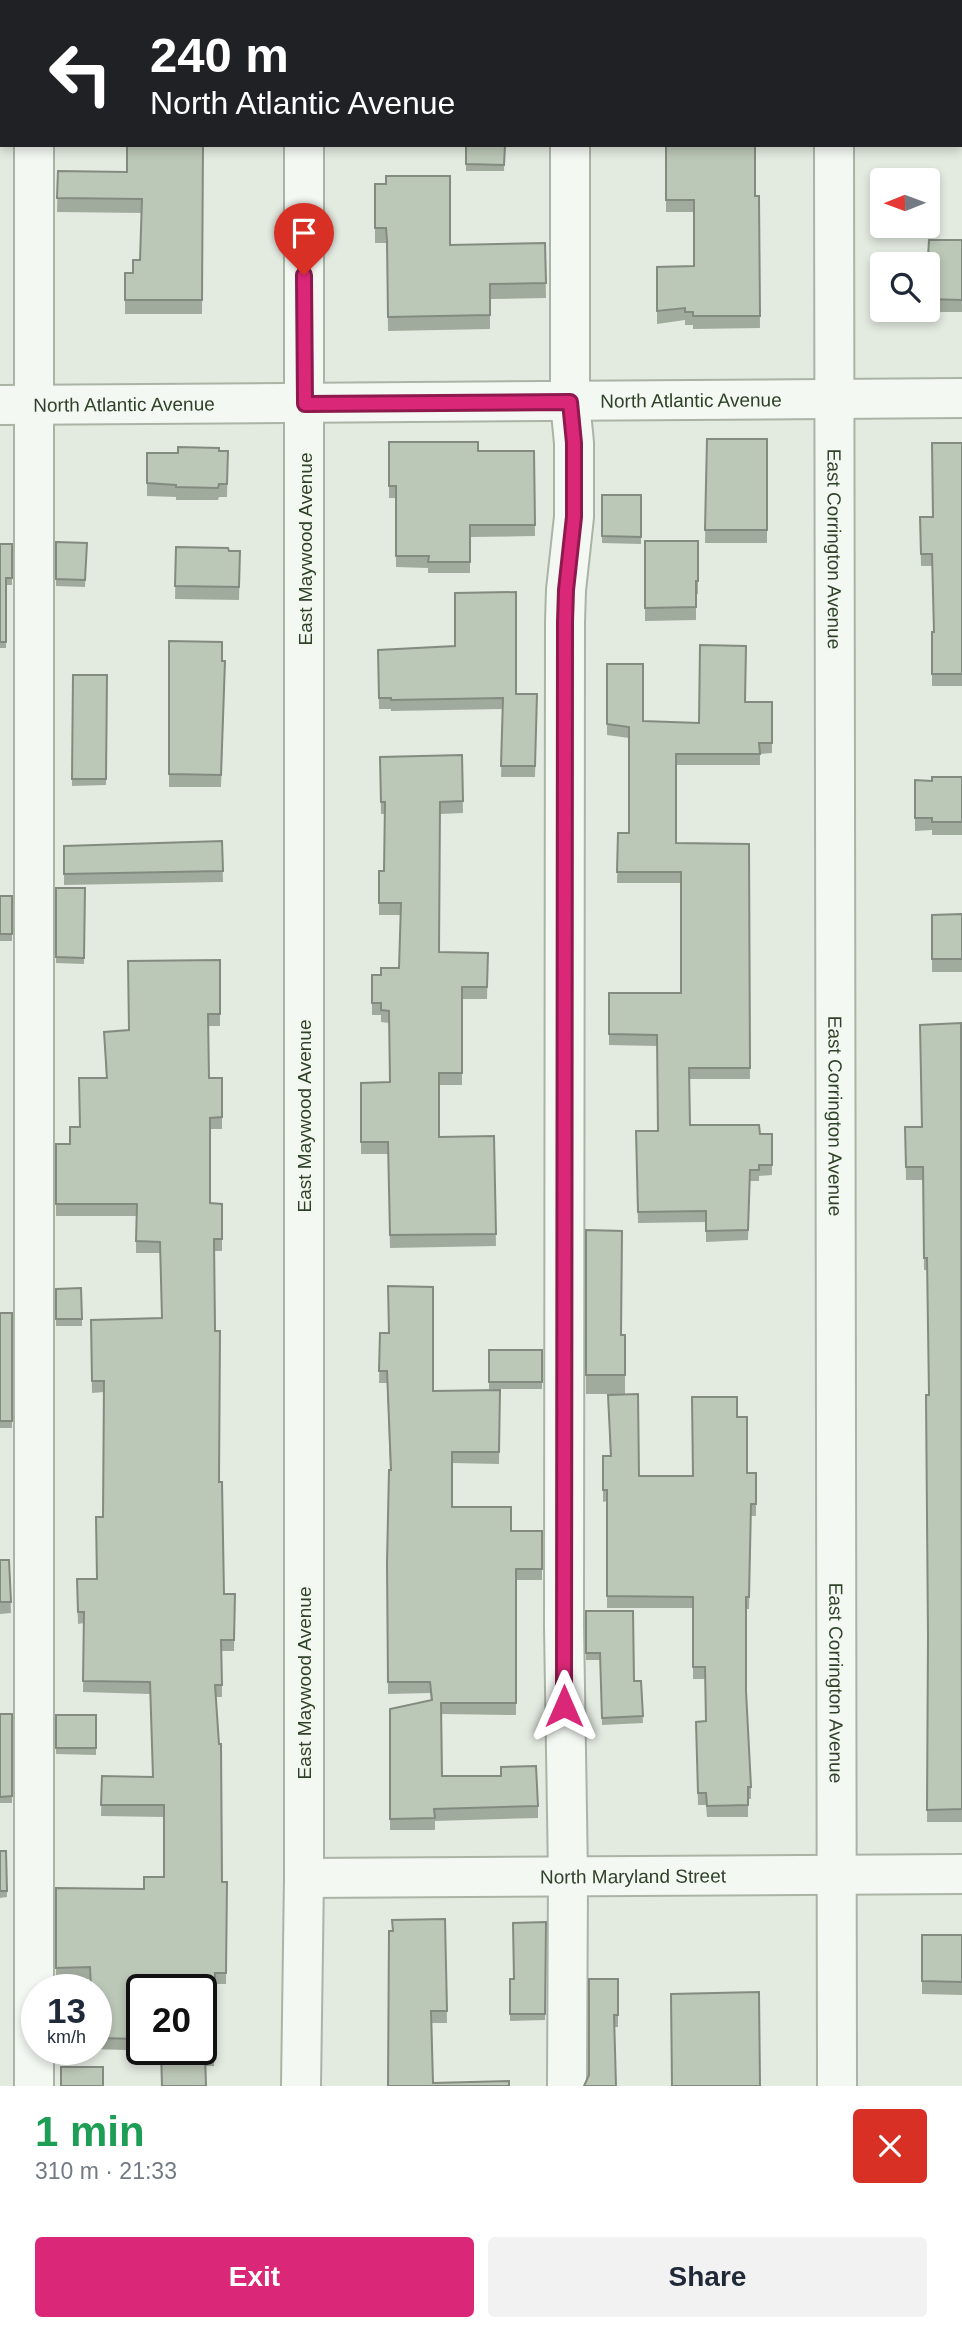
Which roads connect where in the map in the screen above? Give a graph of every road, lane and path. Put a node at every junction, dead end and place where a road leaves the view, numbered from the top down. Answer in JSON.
{"nodes":[{"id":1,"x":34,"y":147,"type":"edge"},
{"id":2,"x":304,"y":147,"type":"edge"},
{"id":3,"x":570,"y":147,"type":"edge"},
{"id":4,"x":834,"y":147,"type":"edge"},
{"id":5,"x":962,"y":398,"type":"edge"},
{"id":6,"x":834,"y":399,"type":"junction"},
{"id":7,"x":570,"y":402,"type":"junction"},
{"id":8,"x":305,"y":404,"type":"junction"},
{"id":9,"x":16,"y":405,"type":"edge"},
{"id":10,"x":962,"y":1874,"type":"edge"},
{"id":11,"x":568,"y":1875,"type":"junction"},
{"id":12,"x":835,"y":1876,"type":"junction"},
{"id":13,"x":304,"y":1878,"type":"junction"},
{"id":14,"x":34,"y":2086,"type":"edge"},
{"id":15,"x":301,"y":2086,"type":"edge"},
{"id":16,"x":566,"y":2086,"type":"edge"},
{"id":17,"x":837,"y":2086,"type":"edge"}],
"edges":[{"from":1,"to":9,"type":"street"},
{"from":2,"to":8,"type":"street","name":"East Maywood Avenue"},
{"from":3,"to":7,"type":"street"},
{"from":4,"to":6,"type":"street","name":"East Corrington Avenue"},
{"from":5,"to":6,"type":"street","name":"North Atlantic Avenue"},
{"from":6,"to":7,"type":"street","name":"North Atlantic Avenue"},
{"from":6,"to":12,"type":"street","name":"East Corrington Avenue"},
{"from":7,"to":8,"type":"street","name":"North Atlantic Avenue"},
{"from":7,"to":11,"type":"street"},
{"from":8,"to":9,"type":"street","name":"North Atlantic Avenue"},
{"from":8,"to":13,"type":"street","name":"East Maywood Avenue"},
{"from":9,"to":14,"type":"street"},
{"from":10,"to":12,"type":"street","name":"North Maryland Street"},
{"from":11,"to":12,"type":"street","name":"North Maryland Street"},
{"from":11,"to":13,"type":"street","name":"North Maryland Street"},
{"from":11,"to":16,"type":"street"},
{"from":12,"to":17,"type":"street","name":"East Corrington Avenue"},
{"from":13,"to":15,"type":"street","name":"East Maywood Avenue"}]}
